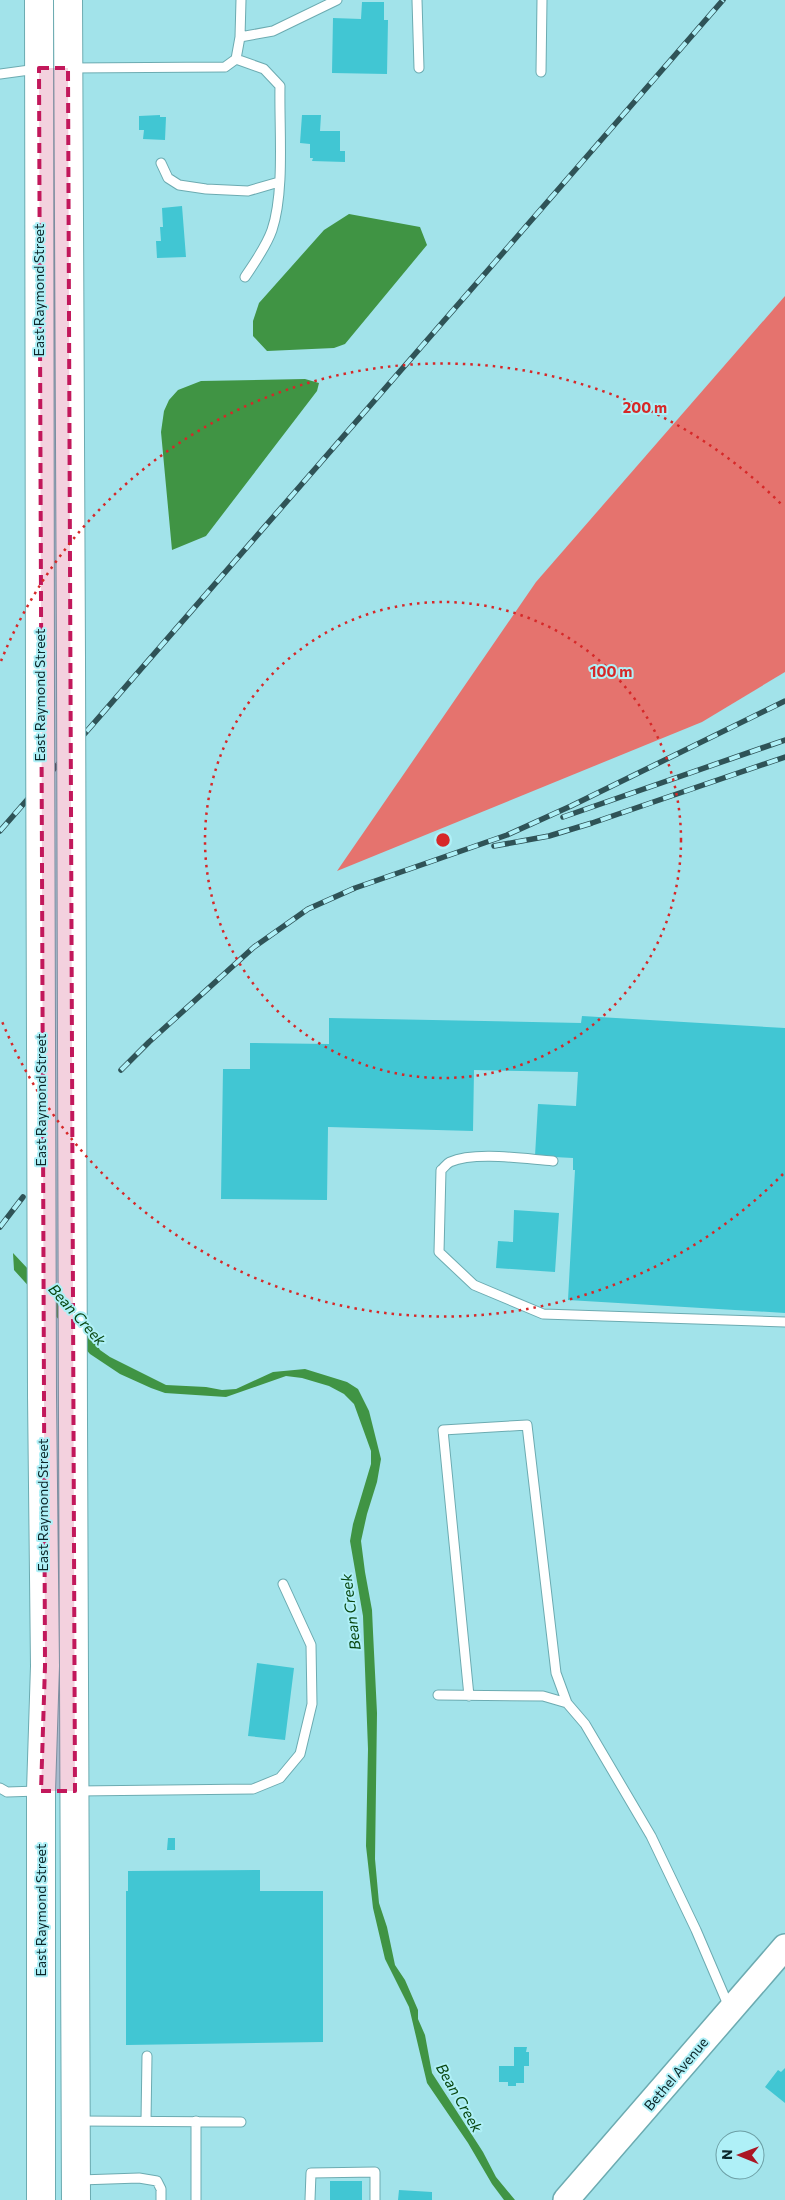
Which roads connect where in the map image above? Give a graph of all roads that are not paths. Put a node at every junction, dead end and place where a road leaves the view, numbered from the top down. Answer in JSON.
{"nodes":[{"id":1,"x":39,"y":0,"type":"edge"},
{"id":2,"x":68,"y":0,"type":"edge"},
{"id":3,"x":241,"y":0,"type":"edge"},
{"id":4,"x":337,"y":0,"type":"edge"},
{"id":5,"x":417,"y":0,"type":"edge"},
{"id":6,"x":542,"y":0,"type":"edge"},
{"id":7,"x":240,"y":37,"type":"junction"},
{"id":8,"x":236,"y":59,"type":"junction"},
{"id":9,"x":39,"y":68,"type":"junction"},
{"id":10,"x":68,"y":68,"type":"junction"},
{"id":11,"x":419,"y":68,"type":"dead end"},
{"id":12,"x":541,"y":72,"type":"dead end"},
{"id":13,"x":0,"y":74,"type":"edge"},
{"id":14,"x":160,"y":163,"type":"dead end"},
{"id":15,"x":279,"y":182,"type":"junction"},
{"id":16,"x":245,"y":277,"type":"dead end"},
{"id":17,"x":553,"y":1161,"type":"dead end"},
{"id":18,"x":785,"y":1322,"type":"edge"},
{"id":19,"x":283,"y":1584,"type":"dead end"},
{"id":20,"x":438,"y":1695,"type":"dead end"},
{"id":21,"x":469,"y":1696,"type":"junction"},
{"id":22,"x":567,"y":1703,"type":"junction"},
{"id":23,"x":0,"y":1788,"type":"edge"},
{"id":24,"x":75,"y":1790,"type":"junction"},
{"id":25,"x":41,"y":1791,"type":"junction"},
{"id":26,"x":785,"y":1947,"type":"edge"},
{"id":27,"x":730,"y":2010,"type":"junction"},
{"id":28,"x":147,"y":2056,"type":"dead end"},
{"id":29,"x":76,"y":2121,"type":"junction"},
{"id":30,"x":146,"y":2121,"type":"junction"},
{"id":31,"x":196,"y":2121,"type":"junction"},
{"id":32,"x":242,"y":2122,"type":"dead end"},
{"id":33,"x":76,"y":2190,"type":"edge"},
{"id":34,"x":41,"y":2200,"type":"edge"},
{"id":35,"x":161,"y":2200,"type":"edge"},
{"id":36,"x":196,"y":2200,"type":"edge"},
{"id":37,"x":310,"y":2200,"type":"edge"},
{"id":38,"x":375,"y":2200,"type":"edge"},
{"id":39,"x":566,"y":2200,"type":"edge"}],
"edges":[{"from":1,"to":9,"type":"main road","name":"East Raymond Street"},
{"from":2,"to":10,"type":"main road"},
{"from":3,"to":7,"type":"lane"},
{"from":4,"to":7,"type":"lane"},
{"from":5,"to":11,"type":"lane"},
{"from":6,"to":12,"type":"lane"},
{"from":7,"to":8,"type":"lane"},
{"from":8,"to":10,"type":"lane"},
{"from":8,"to":15,"type":"lane"},
{"from":9,"to":10,"type":"main road"},
{"from":9,"to":13,"type":"lane"},
{"from":9,"to":25,"type":"main road","name":"East Raymond Street","bridge":true},
{"from":10,"to":24,"type":"main road","bridge":true},
{"from":14,"to":15,"type":"lane"},
{"from":15,"to":16,"type":"lane"},
{"from":17,"to":18,"type":"lane"},
{"from":19,"to":24,"type":"lane"},
{"from":20,"to":21,"type":"lane"},
{"from":21,"to":22,"type":"lane"},
{"from":21,"to":22,"type":"lane"},
{"from":22,"to":27,"type":"lane"},
{"from":23,"to":25,"type":"lane"},
{"from":24,"to":25,"type":"main road"},
{"from":24,"to":29,"type":"main road"},
{"from":25,"to":34,"type":"main road","name":"East Raymond Street"},
{"from":26,"to":27,"type":"street","name":"Bethel Avenue"},
{"from":27,"to":39,"type":"street","name":"Bethel Avenue"},
{"from":28,"to":30,"type":"lane"},
{"from":29,"to":30,"type":"lane"},
{"from":29,"to":33,"type":"main road"},
{"from":30,"to":31,"type":"lane"},
{"from":31,"to":32,"type":"lane"},
{"from":31,"to":36,"type":"lane"},
{"from":33,"to":35,"type":"lane"},
{"from":37,"to":38,"type":"lane"}]}
